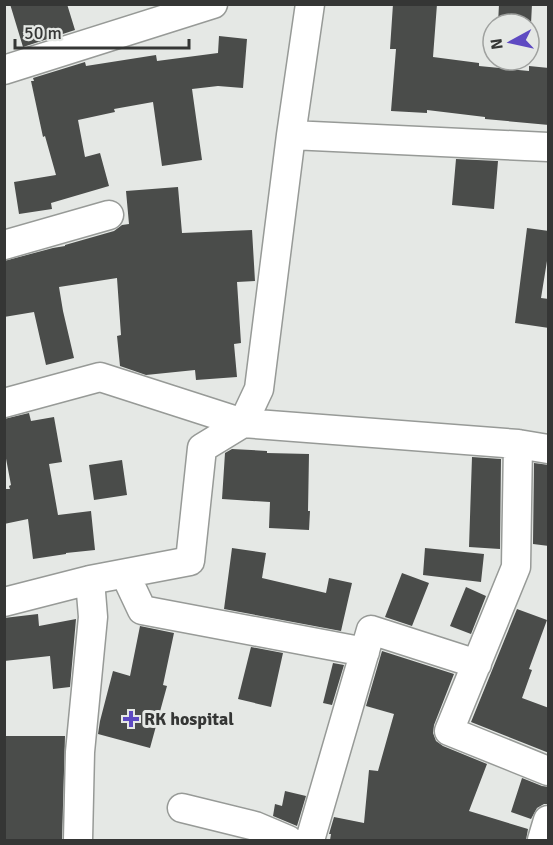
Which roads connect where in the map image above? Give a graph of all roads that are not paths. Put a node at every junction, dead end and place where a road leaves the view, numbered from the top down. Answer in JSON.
{"nodes":[{"id":1,"x":213,"y":4,"type":"edge"},
{"id":2,"x":310,"y":4,"type":"edge"},
{"id":3,"x":4,"y":70,"type":"edge"},
{"id":4,"x":291,"y":135,"type":"junction"},
{"id":5,"x":549,"y":147,"type":"edge"},
{"id":6,"x":109,"y":215,"type":"dead end"},
{"id":7,"x":4,"y":245,"type":"edge"},
{"id":8,"x":4,"y":403,"type":"edge"},
{"id":9,"x":243,"y":423,"type":"junction"},
{"id":10,"x":518,"y":444,"type":"junction"},
{"id":11,"x":549,"y":449,"type":"edge"},
{"id":12,"x":125,"y":574,"type":"junction"},
{"id":13,"x":90,"y":580,"type":"junction"},
{"id":14,"x":4,"y":602,"type":"edge"},
{"id":15,"x":365,"y":652,"type":"junction"},
{"id":16,"x":477,"y":664,"type":"junction"},
{"id":17,"x":549,"y":771,"type":"edge"},
{"id":18,"x":182,"y":808,"type":"dead end"},
{"id":19,"x":549,"y":820,"type":"edge"},
{"id":20,"x":255,"y":833,"type":"edge"},
{"id":21,"x":78,"y":840,"type":"edge"},
{"id":22,"x":288,"y":840,"type":"edge"},
{"id":23,"x":310,"y":840,"type":"edge"},
{"id":24,"x":542,"y":840,"type":"edge"}],
"edges":[{"from":1,"to":3,"type":"street"},
{"from":2,"to":4,"type":"street"},
{"from":4,"to":5,"type":"street"},
{"from":4,"to":9,"type":"street"},
{"from":6,"to":7,"type":"street"},
{"from":8,"to":9,"type":"street"},
{"from":9,"to":10,"type":"street"},
{"from":9,"to":12,"type":"street"},
{"from":10,"to":11,"type":"street"},
{"from":10,"to":16,"type":"street"},
{"from":12,"to":13,"type":"street"},
{"from":12,"to":15,"type":"street"},
{"from":13,"to":14,"type":"street"},
{"from":13,"to":21,"type":"street"},
{"from":15,"to":16,"type":"street"},
{"from":15,"to":23,"type":"street"},
{"from":16,"to":17,"type":"street"},
{"from":18,"to":20,"type":"street"},
{"from":19,"to":24,"type":"street"},
{"from":20,"to":22,"type":"street"}]}
